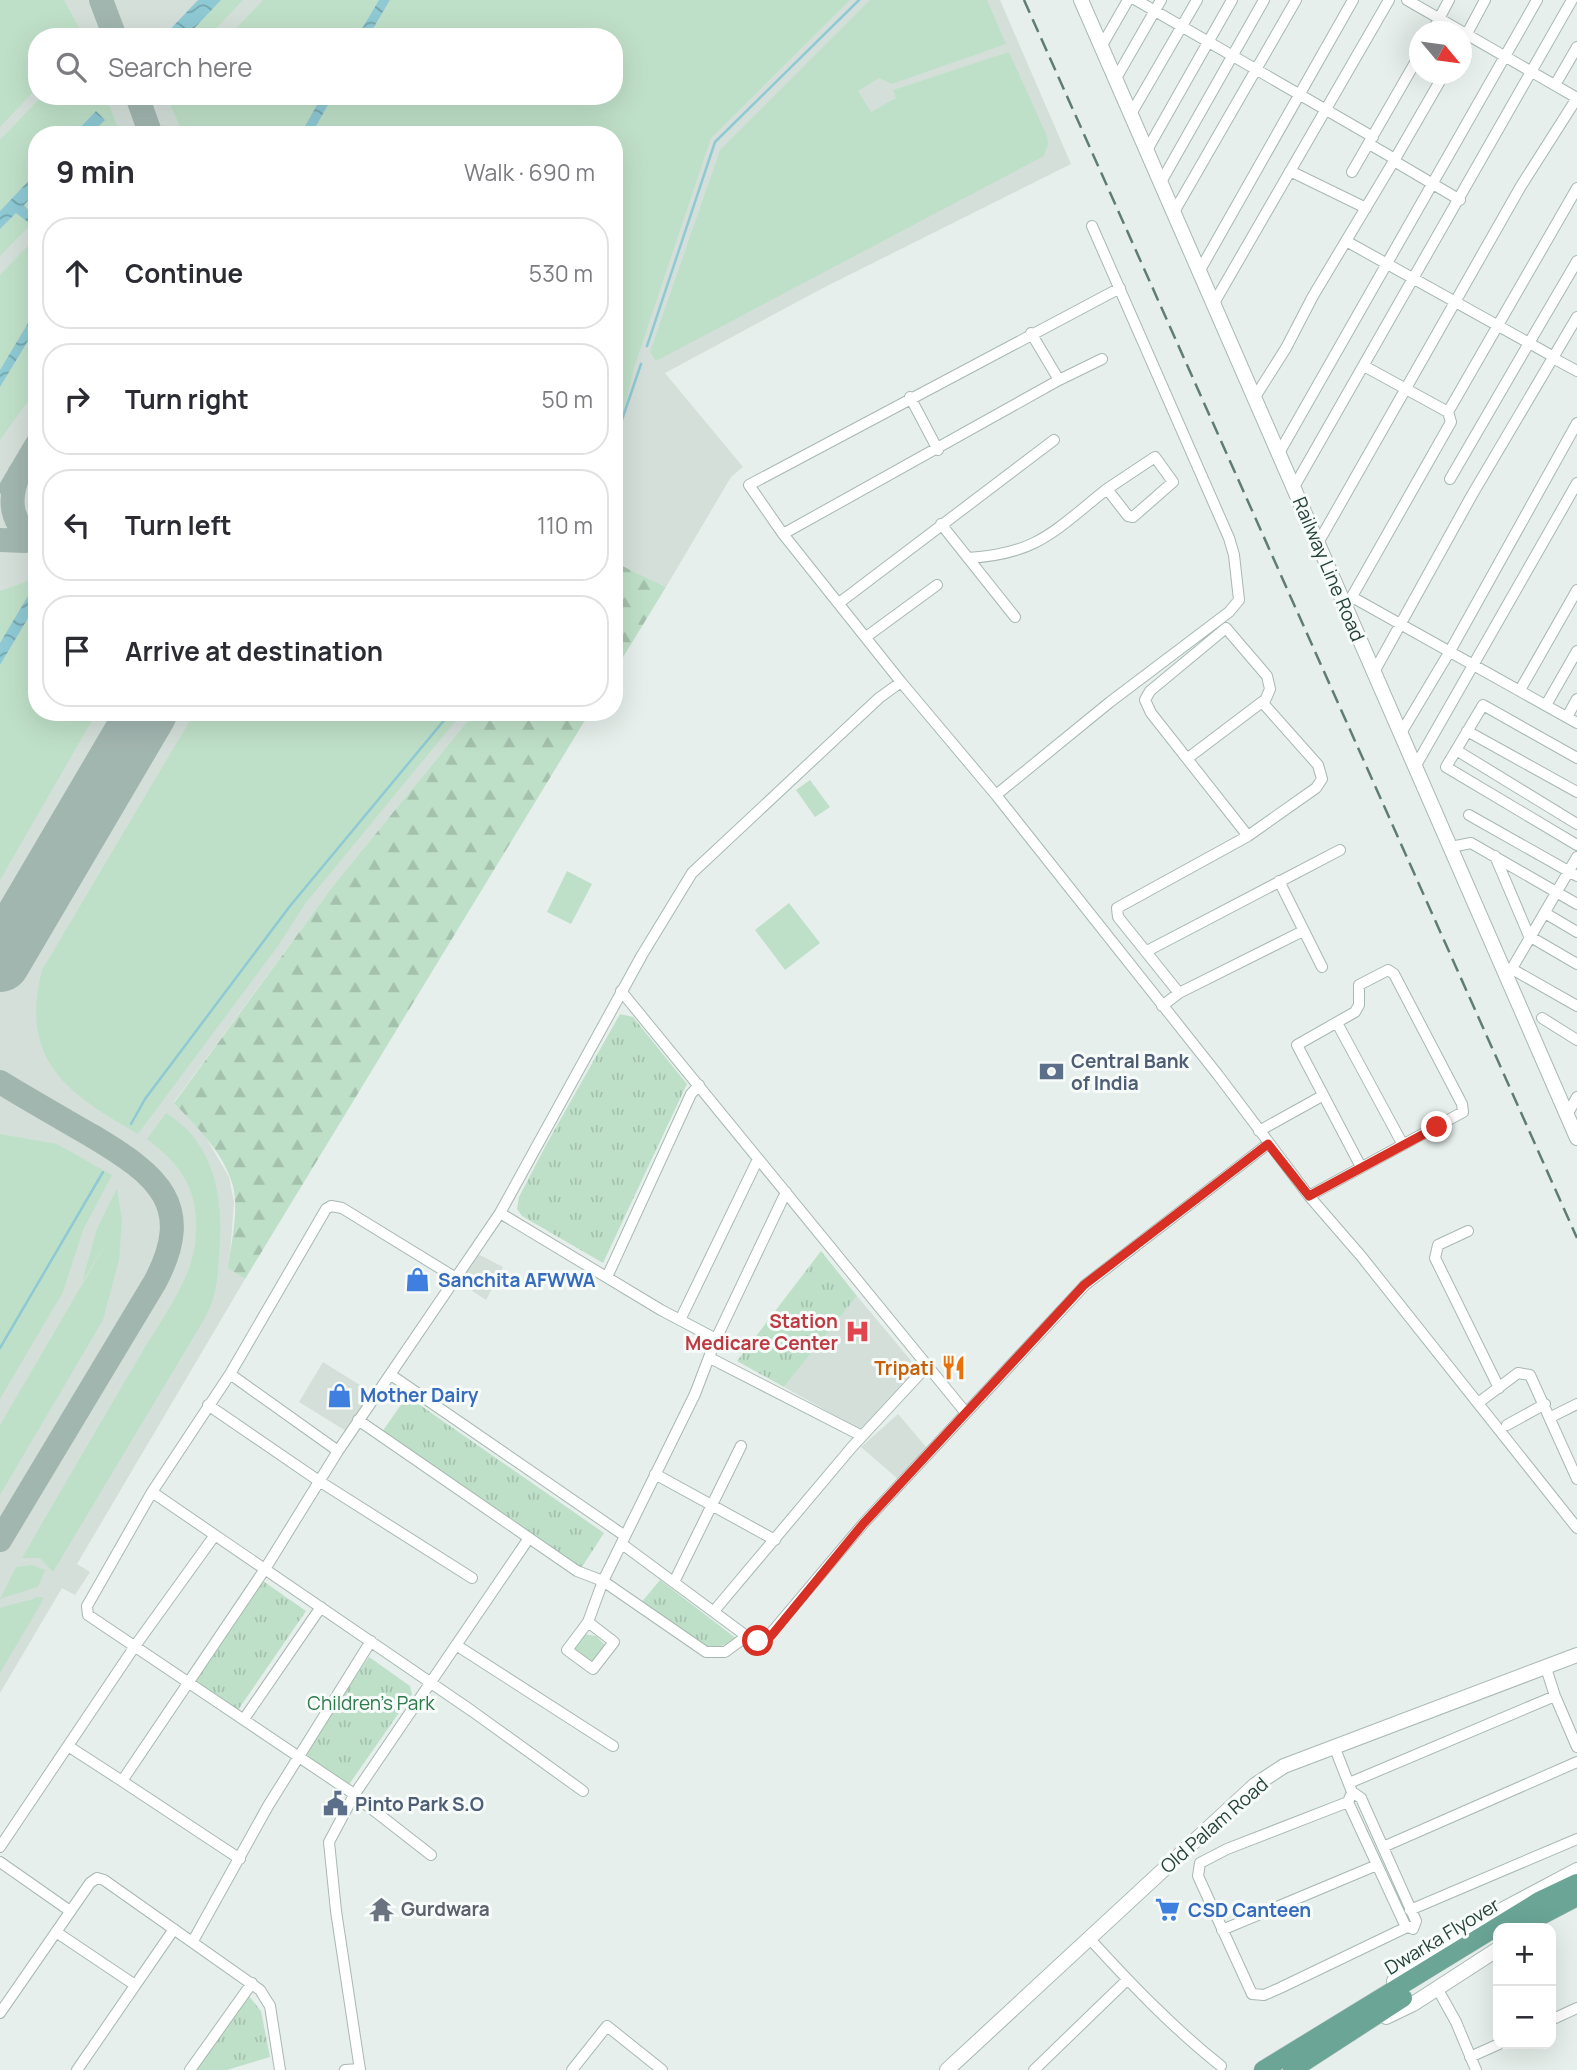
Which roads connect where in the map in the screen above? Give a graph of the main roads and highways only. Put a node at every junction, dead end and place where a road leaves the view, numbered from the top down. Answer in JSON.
{"nodes":[{"id":1,"x":1577,"y":1883,"type":"edge"},
{"id":2,"x":1577,"y":1897,"type":"edge"},
{"id":3,"x":1528,"y":1923,"type":"edge"},
{"id":4,"x":1493,"y":1943,"type":"edge"},
{"id":5,"x":1374,"y":2009,"type":"junction"},
{"id":6,"x":1336,"y":2033,"type":"junction"},
{"id":7,"x":1262,"y":2070,"type":"edge"},
{"id":8,"x":1292,"y":2070,"type":"edge"}],
"edges":[{"from":1,"to":5,"type":"main road","name":"Dwarka Flyover"},
{"from":2,"to":3,"type":"main road","name":"Dwarka Flyover"},
{"from":4,"to":5,"type":"main road","name":"Dwarka Flyover"},
{"from":5,"to":6,"type":"main road","name":"Dwarka Flyover"},
{"from":6,"to":7,"type":"main road"},
{"from":6,"to":8,"type":"main road"}]}
